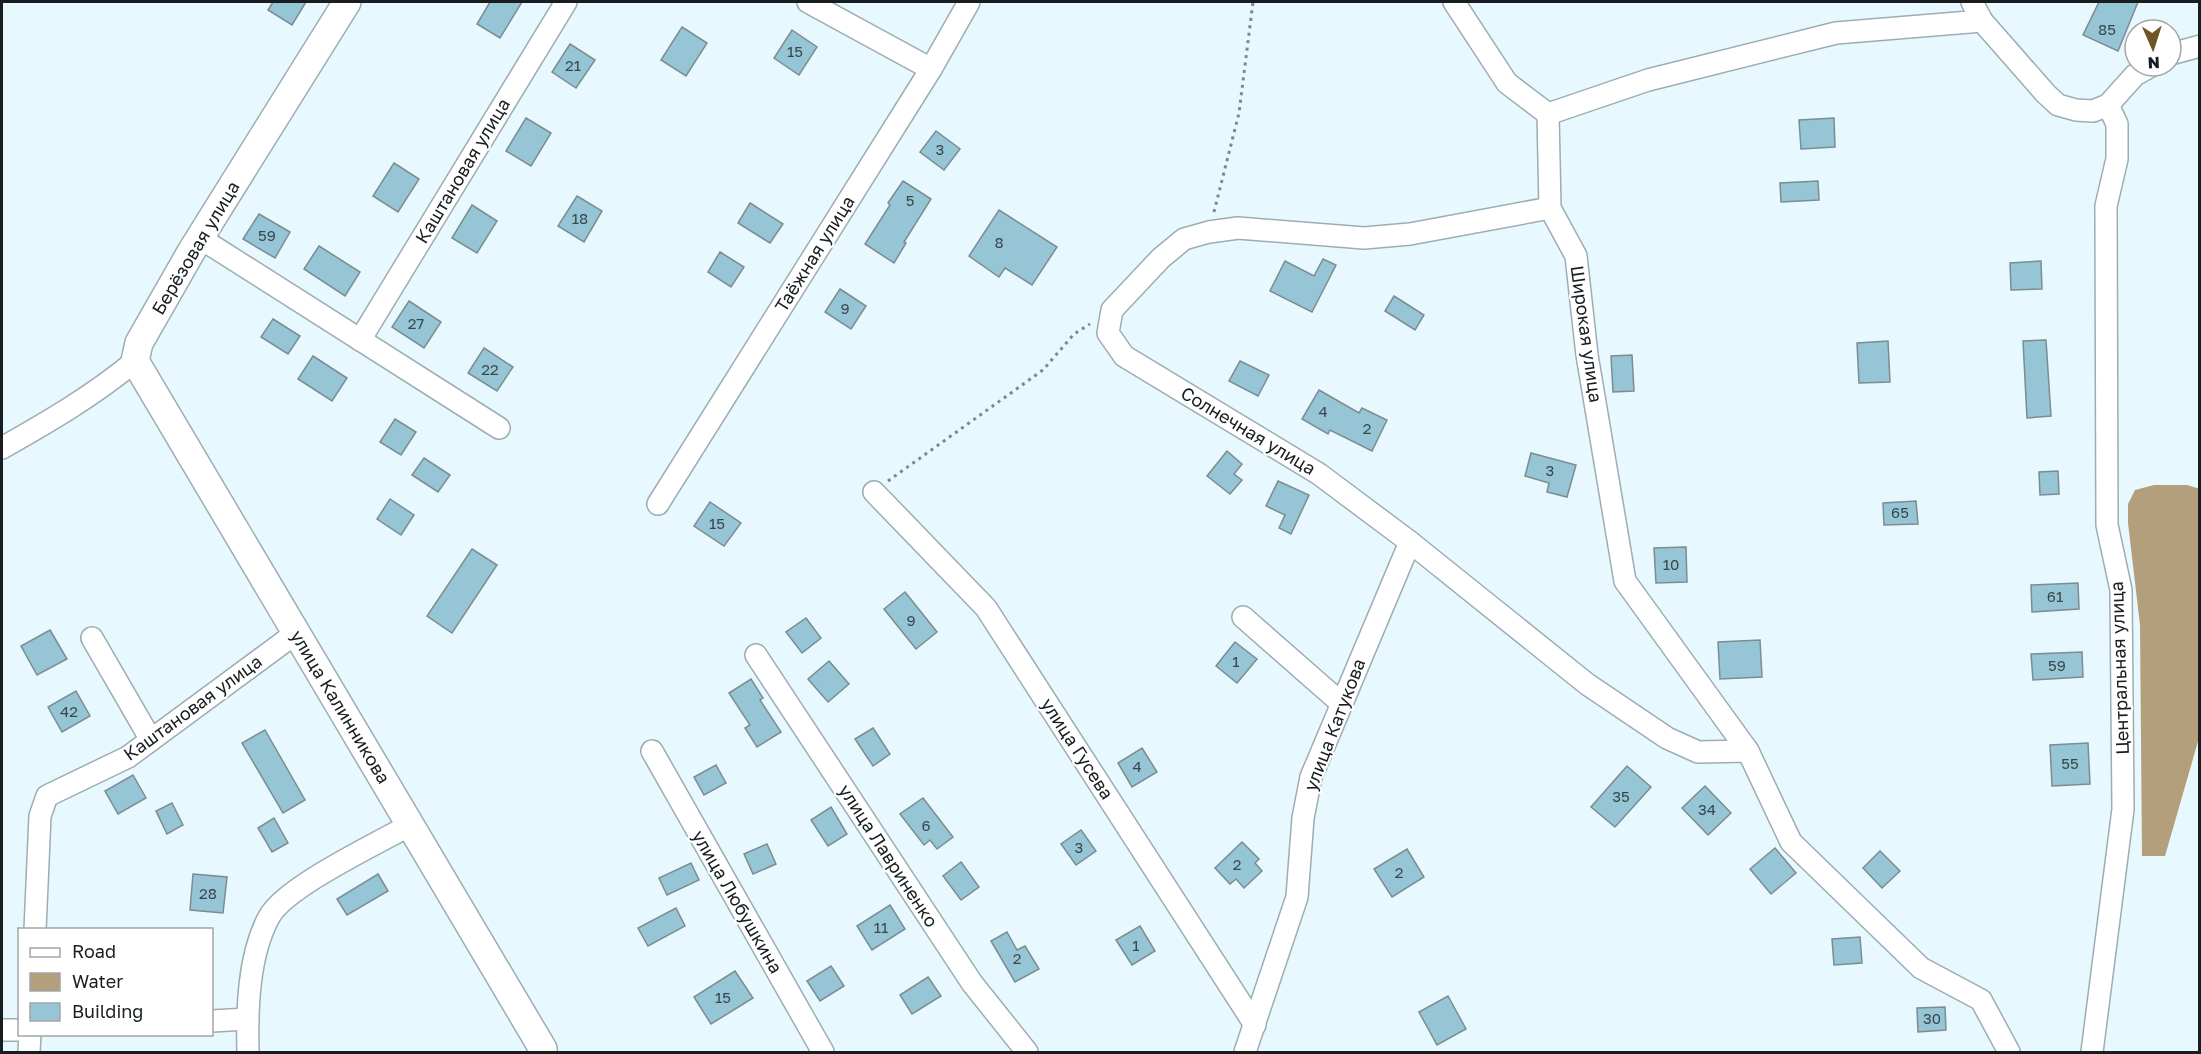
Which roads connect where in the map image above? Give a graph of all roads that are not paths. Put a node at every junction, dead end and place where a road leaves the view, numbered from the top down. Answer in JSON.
{"nodes":[{"id":1,"x":347,"y":2,"type":"edge"},
{"id":2,"x":566,"y":2,"type":"edge"},
{"id":3,"x":808,"y":2,"type":"edge"},
{"id":4,"x":969,"y":2,"type":"edge"},
{"id":5,"x":1454,"y":2,"type":"edge"},
{"id":6,"x":1972,"y":2,"type":"edge"},
{"id":7,"x":1983,"y":21,"type":"junction"},
{"id":8,"x":2199,"y":46,"type":"edge"},
{"id":9,"x":2183,"y":51,"type":"edge"},
{"id":10,"x":931,"y":69,"type":"junction"},
{"id":11,"x":2132,"y":78,"type":"edge"},
{"id":12,"x":2108,"y":105,"type":"junction"},
{"id":13,"x":1548,"y":114,"type":"junction"},
{"id":14,"x":1550,"y":208,"type":"junction"},
{"id":15,"x":200,"y":238,"type":"junction"},
{"id":16,"x":360,"y":340,"type":"junction"},
{"id":17,"x":135,"y":361,"type":"junction"},
{"id":18,"x":499,"y":428,"type":"dead end"},
{"id":19,"x":2,"y":448,"type":"edge"},
{"id":20,"x":874,"y":492,"type":"road end"},
{"id":21,"x":658,"y":504,"type":"dead end"},
{"id":22,"x":1410,"y":542,"type":"junction"},
{"id":23,"x":1243,"y":617,"type":"dead end"},
{"id":24,"x":296,"y":633,"type":"junction"},
{"id":25,"x":92,"y":638,"type":"dead end"},
{"id":26,"x":756,"y":655,"type":"dead end"},
{"id":27,"x":1341,"y":703,"type":"junction"},
{"id":28,"x":151,"y":740,"type":"junction"},
{"id":29,"x":652,"y":751,"type":"dead end"},
{"id":30,"x":1748,"y":751,"type":"junction"},
{"id":31,"x":410,"y":825,"type":"junction"},
{"id":32,"x":35,"y":928,"type":"edge"},
{"id":33,"x":247,"y":1019,"type":"junction"},
{"id":34,"x":213,"y":1021,"type":"edge"},
{"id":35,"x":1255,"y":1025,"type":"junction"},
{"id":36,"x":2,"y":1030,"type":"edge"},
{"id":37,"x":18,"y":1030,"type":"edge"},
{"id":38,"x":30,"y":1036,"type":"edge"},
{"id":39,"x":543,"y":1051,"type":"edge"},
{"id":40,"x":29,"y":1053,"type":"edge"},
{"id":41,"x":248,"y":1053,"type":"edge"},
{"id":42,"x":823,"y":1053,"type":"edge"},
{"id":43,"x":1027,"y":1053,"type":"edge"},
{"id":44,"x":1245,"y":1053,"type":"edge"},
{"id":45,"x":2009,"y":1053,"type":"edge"},
{"id":46,"x":2092,"y":1053,"type":"edge"}],
"edges":[{"from":1,"to":15,"type":"main road","name":"Берёзовая улица"},
{"from":2,"to":16,"type":"street","name":"Каштановая улица"},
{"from":3,"to":10,"type":"street"},
{"from":4,"to":10,"type":"street","name":"Таёжная улица"},
{"from":5,"to":13,"type":"street"},
{"from":6,"to":7,"type":"street"},
{"from":7,"to":12,"type":"street"},
{"from":7,"to":13,"type":"street"},
{"from":8,"to":9,"type":"street"},
{"from":10,"to":21,"type":"street","name":"Таёжная улица"},
{"from":11,"to":12,"type":"street"},
{"from":12,"to":46,"type":"street","name":"Центральная улица"},
{"from":13,"to":14,"type":"street"},
{"from":14,"to":22,"type":"street","name":"Солнечная улица"},
{"from":14,"to":30,"type":"street","name":"Широкая улица"},
{"from":15,"to":16,"type":"street"},
{"from":15,"to":17,"type":"main road","name":"Берёзовая улица"},
{"from":16,"to":18,"type":"street"},
{"from":17,"to":19,"type":"street","name":"Берёзовая улица"},
{"from":17,"to":24,"type":"main road","name":"улица Калинникова"},
{"from":20,"to":35,"type":"street","name":"улица Гусева"},
{"from":22,"to":27,"type":"street","name":"улица Катукова"},
{"from":22,"to":30,"type":"street","name":"Солнечная улица"},
{"from":23,"to":27,"type":"street"},
{"from":24,"to":28,"type":"street","name":"Каштановая улица"},
{"from":24,"to":31,"type":"main road","name":"улица Калинникова"},
{"from":25,"to":28,"type":"street"},
{"from":26,"to":43,"type":"street","name":"улица Лавриненко"},
{"from":27,"to":35,"type":"street","name":"улица Катукова"},
{"from":28,"to":32,"type":"street","name":"Каштановая улица"},
{"from":29,"to":42,"type":"street","name":"улица Любушкина"},
{"from":30,"to":45,"type":"street","name":"Широкая улица"},
{"from":31,"to":33,"type":"street"},
{"from":31,"to":39,"type":"main road","name":"улица Калинникова"},
{"from":33,"to":34,"type":"street"},
{"from":33,"to":41,"type":"street"},
{"from":35,"to":44,"type":"street","name":"улица Катукова"},
{"from":36,"to":37,"type":"street"},
{"from":38,"to":40,"type":"street"}]}
